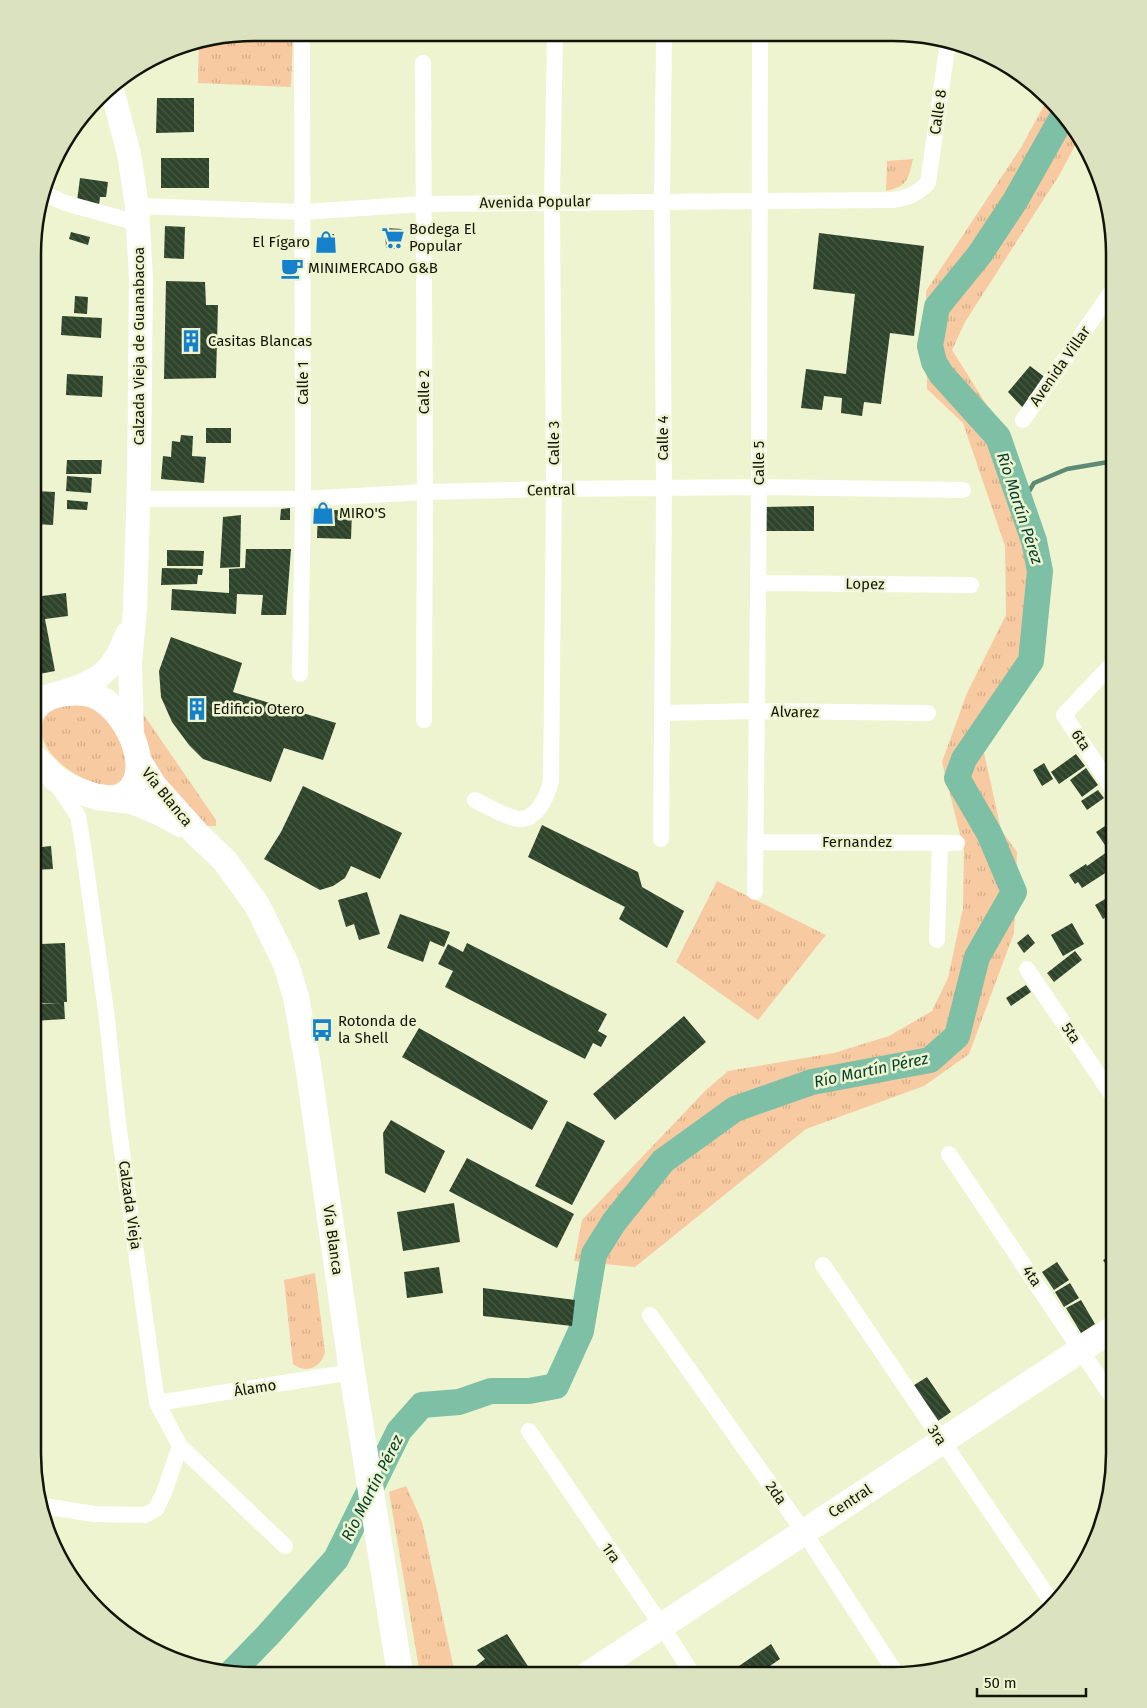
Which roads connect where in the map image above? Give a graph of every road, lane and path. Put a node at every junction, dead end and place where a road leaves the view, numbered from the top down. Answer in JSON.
{"nodes":[{"id":1,"x":302,"y":41,"type":"edge"},
{"id":2,"x":555,"y":41,"type":"edge"},
{"id":3,"x":664,"y":41,"type":"edge"},
{"id":4,"x":760,"y":41,"type":"edge"},
{"id":5,"x":947,"y":49,"type":"edge"},
{"id":6,"x":423,"y":63,"type":"dead end"},
{"id":7,"x":113,"y":95,"type":"edge"},
{"id":8,"x":928,"y":183,"type":"joint"},
{"id":9,"x":50,"y":196,"type":"edge"},
{"id":10,"x":662,"y":201,"type":"junction"},
{"id":11,"x":759,"y":201,"type":"junction"},
{"id":12,"x":552,"y":202,"type":"junction"},
{"id":13,"x":424,"y":204,"type":"junction"},
{"id":14,"x":303,"y":212,"type":"junction"},
{"id":15,"x":138,"y":214,"type":"junction"},
{"id":16,"x":1106,"y":300,"type":"edge"},
{"id":17,"x":1023,"y":420,"type":"dead end"},
{"id":18,"x":759,"y":487,"type":"junction"},
{"id":19,"x":664,"y":489,"type":"junction"},
{"id":20,"x":554,"y":490,"type":"junction"},
{"id":21,"x":963,"y":490,"type":"dead end"},
{"id":22,"x":425,"y":492,"type":"junction"},
{"id":23,"x":138,"y":499,"type":"junction"},
{"id":24,"x":303,"y":499,"type":"junction"},
{"id":25,"x":758,"y":583,"type":"junction"},
{"id":26,"x":971,"y":585,"type":"dead end"},
{"id":27,"x":135,"y":609,"type":"junction"},
{"id":28,"x":1106,"y":670,"type":"edge"},
{"id":29,"x":300,"y":674,"type":"dead end"},
{"id":30,"x":41,"y":702,"type":"edge"},
{"id":31,"x":758,"y":711,"type":"junction"},
{"id":32,"x":928,"y":713,"type":"dead end"},
{"id":33,"x":662,"y":714,"type":"junction"},
{"id":34,"x":424,"y":720,"type":"dead end"},
{"id":35,"x":132,"y":735,"type":"junction"},
{"id":36,"x":138,"y":760,"type":"junction"},
{"id":37,"x":41,"y":764,"type":"edge"},
{"id":38,"x":41,"y":765,"type":"edge"},
{"id":39,"x":1106,"y":779,"type":"edge"},
{"id":40,"x":111,"y":798,"type":"junction"},
{"id":41,"x":475,"y":800,"type":"dead end"},
{"id":42,"x":78,"y":816,"type":"junction"},
{"id":43,"x":196,"y":834,"type":"junction"},
{"id":44,"x":662,"y":840,"type":"dead end"},
{"id":45,"x":756,"y":842,"type":"junction"},
{"id":46,"x":940,"y":843,"type":"junction"},
{"id":47,"x":957,"y":843,"type":"dead end"},
{"id":48,"x":755,"y":892,"type":"dead end"},
{"id":49,"x":937,"y":940,"type":"dead end"},
{"id":50,"x":1027,"y":969,"type":"dead end"},
{"id":51,"x":1106,"y":1086,"type":"edge"},
{"id":52,"x":949,"y":1154,"type":"dead end"},
{"id":53,"x":824,"y":1265,"type":"dead end"},
{"id":54,"x":650,"y":1315,"type":"dead end"},
{"id":55,"x":1106,"y":1334,"type":"edge"},
{"id":56,"x":1082,"y":1351,"type":"junction"},
{"id":57,"x":352,"y":1372,"type":"junction"},
{"id":58,"x":1106,"y":1388,"type":"edge"},
{"id":59,"x":158,"y":1403,"type":"junction"},
{"id":60,"x":529,"y":1431,"type":"dead end"},
{"id":61,"x":942,"y":1441,"type":"junction"},
{"id":62,"x":180,"y":1446,"type":"junction"},
{"id":63,"x":48,"y":1507,"type":"edge"},
{"id":64,"x":804,"y":1532,"type":"junction"},
{"id":65,"x":285,"y":1546,"type":"dead end"},
{"id":66,"x":1049,"y":1598,"type":"edge"},
{"id":67,"x":662,"y":1626,"type":"junction"},
{"id":68,"x":399,"y":1667,"type":"edge"},
{"id":69,"x":599,"y":1667,"type":"edge"},
{"id":70,"x":688,"y":1667,"type":"edge"},
{"id":71,"x":892,"y":1667,"type":"edge"}],
"edges":[{"from":1,"to":14,"type":"street","name":"Calle 1"},
{"from":2,"to":12,"type":"street","name":"Calle 3"},
{"from":3,"to":10,"type":"street","name":"Calle 4"},
{"from":4,"to":11,"type":"street","name":"Calle 5"},
{"from":5,"to":8,"type":"street","name":"Calle 8"},
{"from":6,"to":13,"type":"street","name":"Calle 2"},
{"from":7,"to":15,"type":"main road","name":"Calzada Vieja de Guanabacoa"},
{"from":8,"to":11,"type":"street","name":"Avenida Popular"},
{"from":9,"to":15,"type":"street","name":"Avenida Popular"},
{"from":10,"to":11,"type":"street","name":"Avenida Popular"},
{"from":10,"to":12,"type":"street","name":"Avenida Popular"},
{"from":10,"to":19,"type":"street","name":"Calle 4"},
{"from":11,"to":18,"type":"street","name":"Calle 5"},
{"from":12,"to":13,"type":"street","name":"Avenida Popular"},
{"from":12,"to":20,"type":"street","name":"Calle 3"},
{"from":13,"to":14,"type":"street","name":"Avenida Popular"},
{"from":13,"to":22,"type":"street","name":"Calle 2"},
{"from":14,"to":15,"type":"street","name":"Avenida Popular"},
{"from":14,"to":24,"type":"street","name":"Calle 1"},
{"from":15,"to":23,"type":"main road","name":"Calzada Vieja de Guanabacoa"},
{"from":16,"to":17,"type":"street","name":"Avenida Villar"},
{"from":18,"to":19,"type":"street","name":"Central"},
{"from":18,"to":21,"type":"street","name":"Central"},
{"from":18,"to":25,"type":"street","name":"Calle 5"},
{"from":19,"to":20,"type":"street","name":"Central"},
{"from":19,"to":33,"type":"street","name":"Calle 4"},
{"from":20,"to":22,"type":"street","name":"Central"},
{"from":20,"to":41,"type":"street","name":"Calle 3"},
{"from":22,"to":24,"type":"street","name":"Central"},
{"from":22,"to":34,"type":"street","name":"Calle 2"},
{"from":23,"to":24,"type":"street","name":"Central"},
{"from":23,"to":27,"type":"main road","name":"Calzada Vieja de Guanabacoa"},
{"from":24,"to":29,"type":"street","name":"Calle 1"},
{"from":25,"to":26,"type":"street","name":"Lopez"},
{"from":25,"to":31,"type":"street","name":"Calle 5"},
{"from":27,"to":30,"type":"main road"},
{"from":27,"to":35,"type":"main road"},
{"from":28,"to":39,"type":"street","name":"6ta"},
{"from":30,"to":35,"type":"main road"},
{"from":31,"to":32,"type":"street","name":"Alvarez"},
{"from":31,"to":33,"type":"street","name":"Alvarez"},
{"from":31,"to":45,"type":"street","name":"Calle 5"},
{"from":33,"to":44,"type":"street","name":"Calle 4"},
{"from":35,"to":36,"type":"main road"},
{"from":36,"to":40,"type":"main road"},
{"from":36,"to":43,"type":"main road","name":"Vía Blanca"},
{"from":37,"to":40,"type":"main road","name":"Vía Blanca"},
{"from":38,"to":42,"type":"street","name":"Calzada Vieja"},
{"from":40,"to":42,"type":"street"},
{"from":40,"to":43,"type":"main road","name":"Vía Blanca"},
{"from":42,"to":59,"type":"street","name":"Calzada Vieja"},
{"from":43,"to":57,"type":"main road","name":"Vía Blanca"},
{"from":45,"to":46,"type":"street","name":"Fernandez"},
{"from":45,"to":48,"type":"street","name":"Calle 5"},
{"from":46,"to":47,"type":"street","name":"Fernandez"},
{"from":46,"to":49,"type":"street"},
{"from":50,"to":51,"type":"street","name":"5ta"},
{"from":52,"to":56,"type":"street","name":"4ta"},
{"from":53,"to":61,"type":"street","name":"3ra"},
{"from":54,"to":64,"type":"street","name":"2da"},
{"from":55,"to":56,"type":"main road","name":"Central"},
{"from":56,"to":58,"type":"street","name":"4ta"},
{"from":56,"to":61,"type":"main road","name":"Central"},
{"from":57,"to":59,"type":"street","name":"Álamo"},
{"from":57,"to":68,"type":"main road","name":"Vía Blanca"},
{"from":59,"to":62,"type":"street","name":"Calzada Vieja"},
{"from":60,"to":67,"type":"street","name":"1ra"},
{"from":61,"to":64,"type":"main road","name":"Central"},
{"from":61,"to":66,"type":"street","name":"3ra"},
{"from":62,"to":63,"type":"street"},
{"from":62,"to":65,"type":"street","name":"Calzada Vieja"},
{"from":64,"to":67,"type":"main road","name":"Central"},
{"from":64,"to":71,"type":"street","name":"2da"},
{"from":67,"to":69,"type":"main road","name":"Central"},
{"from":67,"to":70,"type":"street","name":"1ra"}]}
